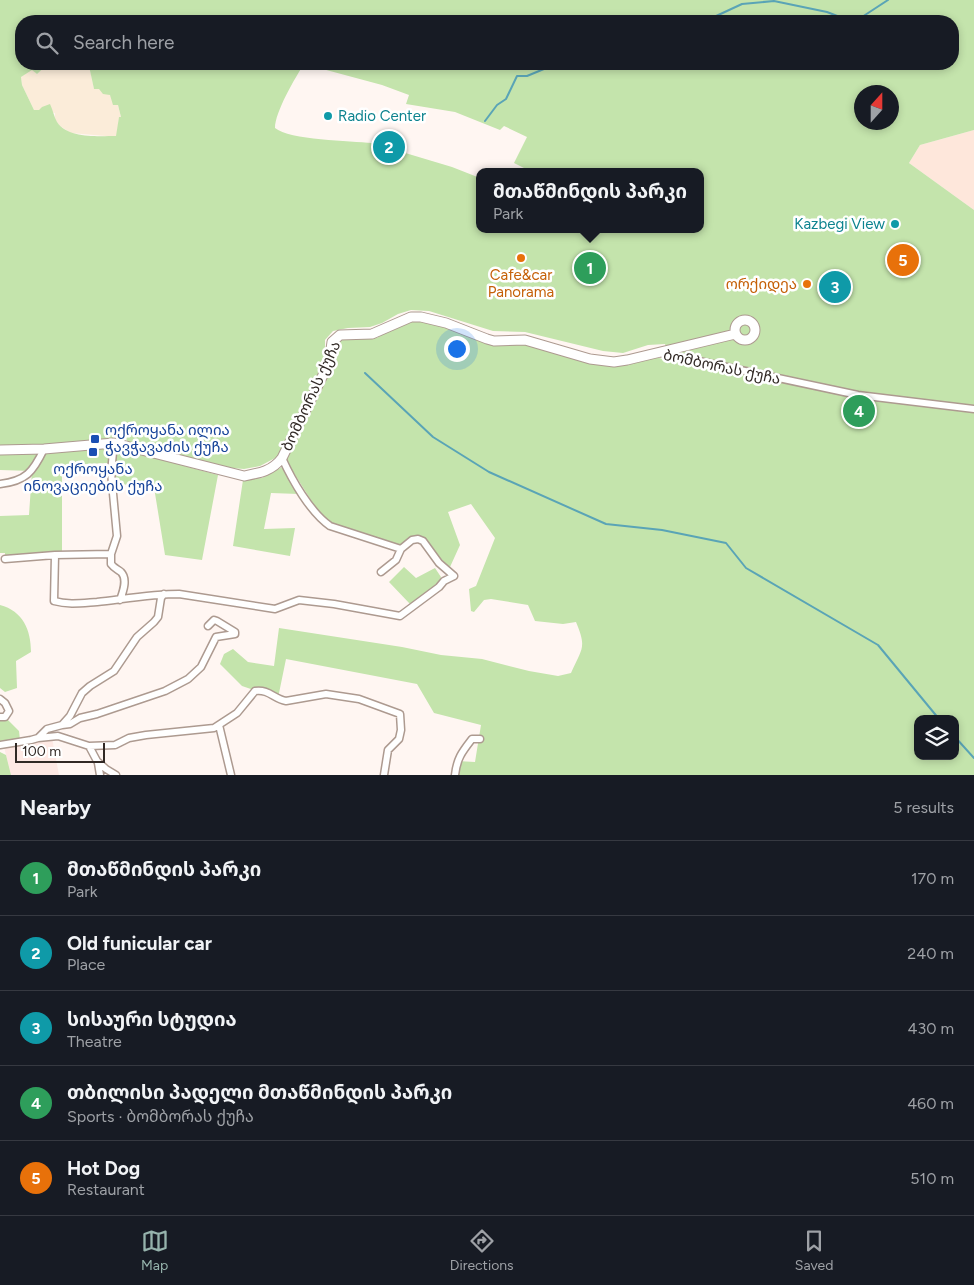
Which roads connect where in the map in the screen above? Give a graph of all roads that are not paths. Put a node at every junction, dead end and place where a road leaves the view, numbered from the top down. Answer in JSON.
{"nodes":[{"id":1,"x":735,"y":334,"type":"dead end"},
{"id":2,"x":659,"y":352,"type":"junction"},
{"id":3,"x":974,"y":409,"type":"edge"},
{"id":4,"x":114,"y":443,"type":"junction"},
{"id":5,"x":0,"y":450,"type":"edge"},
{"id":6,"x":44,"y":450,"type":"junction"},
{"id":7,"x":282,"y":458,"type":"junction"},
{"id":8,"x":0,"y":484,"type":"edge"},
{"id":9,"x":401,"y":549,"type":"junction"},
{"id":10,"x":111,"y":554,"type":"junction"},
{"id":11,"x":55,"y":555,"type":"junction"},
{"id":12,"x":5,"y":560,"type":"dead end"},
{"id":13,"x":381,"y":572,"type":"dead end"},
{"id":14,"x":164,"y":594,"type":"junction"},
{"id":15,"x":120,"y":600,"type":"junction"},
{"id":16,"x":208,"y":626,"type":"dead end"},
{"id":17,"x":0,"y":699,"type":"edge"},
{"id":18,"x":0,"y":717,"type":"edge"},
{"id":19,"x":62,"y":725,"type":"junction"},
{"id":20,"x":219,"y":725,"type":"junction"},
{"id":21,"x":38,"y":738,"type":"junction"},
{"id":22,"x":480,"y":739,"type":"dead end"},
{"id":23,"x":0,"y":745,"type":"edge"},
{"id":24,"x":89,"y":746,"type":"junction"},
{"id":25,"x":97,"y":761,"type":"junction"},
{"id":26,"x":100,"y":775,"type":"edge"},
{"id":27,"x":116,"y":775,"type":"edge"},
{"id":28,"x":232,"y":775,"type":"edge"},
{"id":29,"x":384,"y":775,"type":"edge"},
{"id":30,"x":455,"y":775,"type":"edge"}],
"edges":[{"from":1,"to":2,"type":"street"},
{"from":2,"to":3,"type":"street","name":"ბომბორას ქუჩა"},
{"from":2,"to":7,"type":"street","name":"ბომბორას ქუჩა"},
{"from":4,"to":6,"type":"street","name":"ბომბორას ქუჩა"},
{"from":4,"to":7,"type":"street","name":"ბომბორას ქუჩა"},
{"from":4,"to":10,"type":"street"},
{"from":5,"to":6,"type":"street","name":"ბომბორას ქუჩა"},
{"from":6,"to":8,"type":"street"},
{"from":7,"to":9,"type":"street"},
{"from":9,"to":13,"type":"street"},
{"from":9,"to":14,"type":"street"},
{"from":10,"to":11,"type":"street"},
{"from":10,"to":15,"type":"street"},
{"from":11,"to":12,"type":"street"},
{"from":11,"to":15,"type":"street"},
{"from":14,"to":15,"type":"street"},
{"from":14,"to":19,"type":"street"},
{"from":16,"to":19,"type":"street"},
{"from":17,"to":18,"type":"street"},
{"from":19,"to":21,"type":"street"},
{"from":20,"to":24,"type":"street"},
{"from":20,"to":28,"type":"street"},
{"from":20,"to":29,"type":"street"},
{"from":21,"to":23,"type":"street"},
{"from":21,"to":24,"type":"street"},
{"from":22,"to":30,"type":"street"},
{"from":24,"to":25,"type":"street"},
{"from":25,"to":26,"type":"street"},
{"from":25,"to":27,"type":"street"}]}
